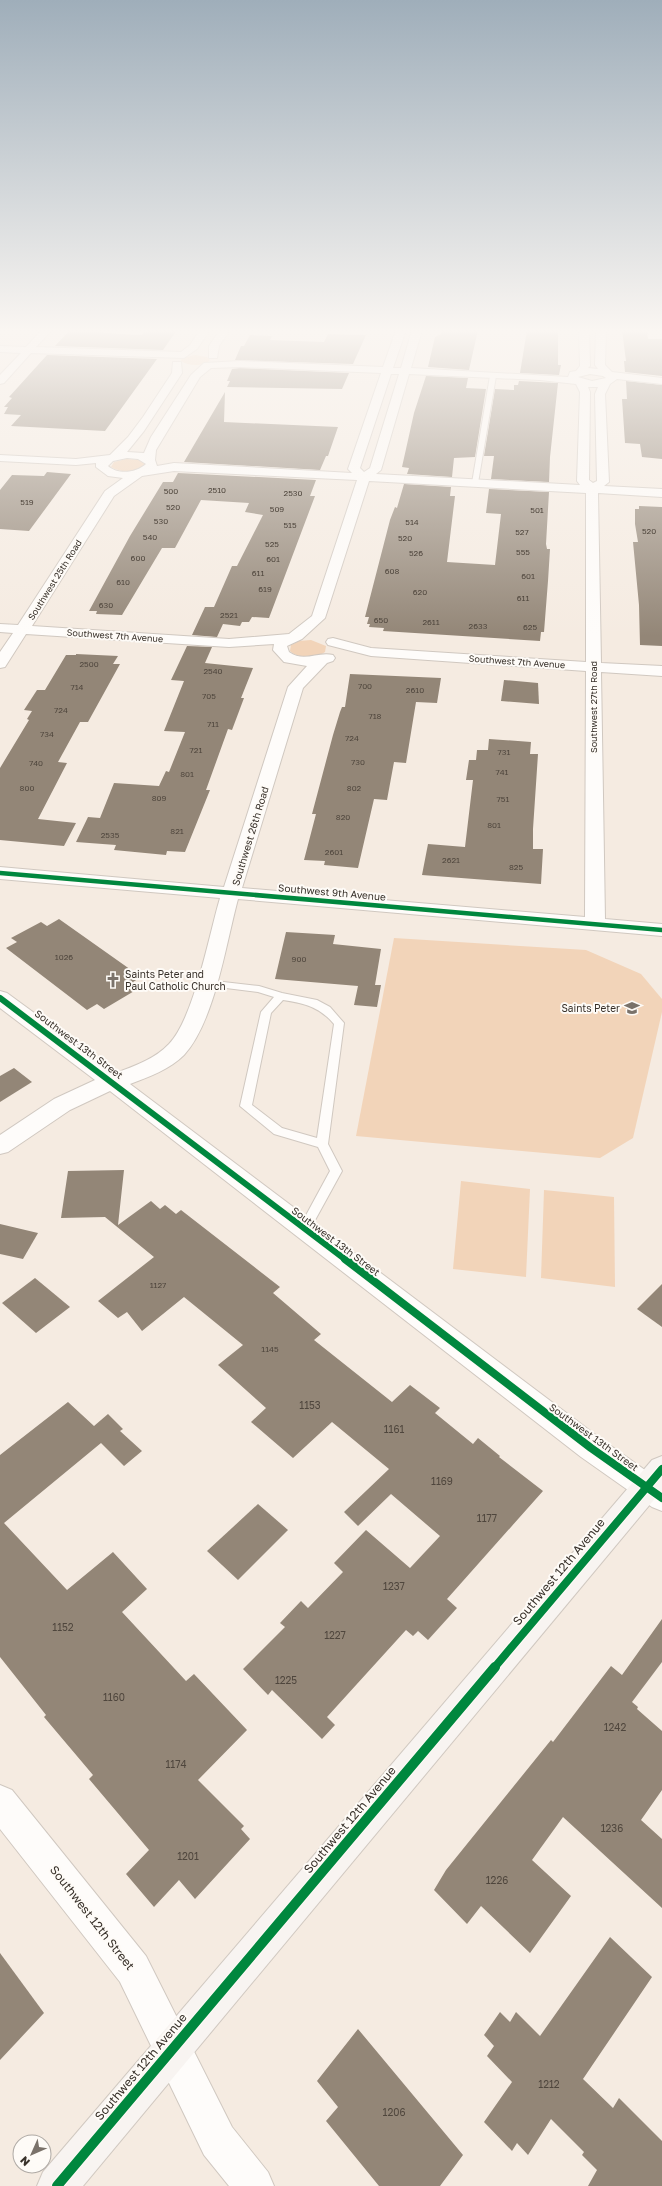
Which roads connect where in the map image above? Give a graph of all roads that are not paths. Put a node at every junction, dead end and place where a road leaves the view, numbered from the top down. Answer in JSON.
{"nodes":[{"id":1,"x":138,"y":432,"type":"edge"},
{"id":2,"x":160,"y":432,"type":"edge"},
{"id":3,"x":366,"y":432,"type":"edge"},
{"id":4,"x":386,"y":432,"type":"edge"},
{"id":5,"x":484,"y":432,"type":"edge"},
{"id":6,"x":584,"y":432,"type":"edge"},
{"id":7,"x":601,"y":432,"type":"edge"},
{"id":8,"x":0,"y":458,"type":"edge"},
{"id":9,"x":112,"y":458,"type":"junction"},
{"id":10,"x":150,"y":460,"type":"junction"},
{"id":11,"x":76,"y":462,"type":"junction"},
{"id":12,"x":174,"y":467,"type":"junction"},
{"id":13,"x":105,"y":470,"type":"junction"},
{"id":14,"x":140,"y":472,"type":"junction"},
{"id":15,"x":364,"y":477,"type":"junction"},
{"id":16,"x":475,"y":483,"type":"junction"},
{"id":17,"x":592,"y":489,"type":"junction"},
{"id":18,"x":662,"y":493,"type":"edge"},
{"id":19,"x":108,"y":494,"type":"junction"},
{"id":20,"x":318,"y":618,"type":"junction"},
{"id":21,"x":0,"y":628,"type":"edge"},
{"id":22,"x":23,"y":630,"type":"junction"},
{"id":23,"x":291,"y":638,"type":"junction"},
{"id":24,"x":324,"y":638,"type":"junction"},
{"id":25,"x":229,"y":643,"type":"junction"},
{"id":26,"x":371,"y":652,"type":"junction"},
{"id":27,"x":285,"y":657,"type":"junction"},
{"id":28,"x":326,"y":659,"type":"junction"},
{"id":29,"x":0,"y":664,"type":"edge"},
{"id":30,"x":594,"y":667,"type":"junction"},
{"id":31,"x":662,"y":671,"type":"edge"},
{"id":32,"x":296,"y":687,"type":"junction"},
{"id":33,"x":0,"y":873,"type":"edge"},
{"id":34,"x":232,"y":893,"type":"junction"},
{"id":35,"x":595,"y":924,"type":"junction"},
{"id":36,"x":662,"y":930,"type":"edge"},
{"id":37,"x":206,"y":983,"type":"junction"},
{"id":38,"x":281,"y":996,"type":"junction"},
{"id":39,"x":0,"y":998,"type":"edge"},
{"id":40,"x":112,"y":1081,"type":"junction"},
{"id":41,"x":322,"y":1144,"type":"junction"},
{"id":42,"x":0,"y":1146,"type":"edge"},
{"id":43,"x":304,"y":1230,"type":"junction"},
{"id":44,"x":657,"y":1484,"type":"edge"},
{"id":45,"x":0,"y":1802,"type":"edge"},
{"id":46,"x":172,"y":2048,"type":"junction"},
{"id":47,"x":57,"y":2186,"type":"edge"},
{"id":48,"x":254,"y":2186,"type":"edge"}],
"edges":[{"from":1,"to":9,"type":"street"},
{"from":2,"to":10,"type":"street"},
{"from":3,"to":15,"type":"street"},
{"from":4,"to":15,"type":"street"},
{"from":5,"to":16,"type":"lane"},
{"from":6,"to":17,"type":"street","name":"Southwest 27th Road"},
{"from":7,"to":17,"type":"street"},
{"from":8,"to":11,"type":"street"},
{"from":9,"to":10,"type":"street"},
{"from":9,"to":11,"type":"street"},
{"from":9,"to":13,"type":"street"},
{"from":10,"to":12,"type":"street"},
{"from":10,"to":14,"type":"street"},
{"from":11,"to":13,"type":"street"},
{"from":12,"to":14,"type":"street"},
{"from":12,"to":15,"type":"street"},
{"from":13,"to":14,"type":"street"},
{"from":13,"to":19,"type":"street"},
{"from":14,"to":19,"type":"street","name":"Southwest 25th Road"},
{"from":15,"to":16,"type":"street"},
{"from":15,"to":20,"type":"street"},
{"from":16,"to":17,"type":"street"},
{"from":17,"to":18,"type":"street"},
{"from":17,"to":30,"type":"street","name":"Southwest 27th Road"},
{"from":19,"to":22,"type":"street","name":"Southwest 25th Road"},
{"from":20,"to":23,"type":"street"},
{"from":20,"to":24,"type":"street"},
{"from":21,"to":22,"type":"street","name":"Southwest 7th Avenue"},
{"from":22,"to":25,"type":"street","name":"Southwest 7th Avenue"},
{"from":22,"to":29,"type":"street","name":"Southwest 25th Road"},
{"from":23,"to":24,"type":"street","name":"Southwest 7th Avenue"},
{"from":23,"to":25,"type":"street","name":"Southwest 7th Avenue"},
{"from":23,"to":27,"type":"street"},
{"from":24,"to":26,"type":"street","name":"Southwest 7th Avenue"},
{"from":24,"to":28,"type":"street"},
{"from":25,"to":27,"type":"street","name":"Southwest 7th Avenue"},
{"from":26,"to":28,"type":"street","name":"Southwest 7th Avenue"},
{"from":26,"to":30,"type":"street","name":"Southwest 7th Avenue"},
{"from":27,"to":28,"type":"street","name":"Southwest 7th Avenue"},
{"from":27,"to":32,"type":"street"},
{"from":28,"to":32,"type":"street","name":"Southwest 26th Road"},
{"from":30,"to":31,"type":"street","name":"Southwest 7th Avenue"},
{"from":30,"to":35,"type":"street","name":"Southwest 27th Road"},
{"from":32,"to":34,"type":"street","name":"Southwest 26th Road"},
{"from":33,"to":34,"type":"street","name":"Southwest 9th Avenue"},
{"from":34,"to":35,"type":"street","name":"Southwest 9th Avenue"},
{"from":34,"to":37,"type":"street","name":"Southwest 26th Road"},
{"from":35,"to":36,"type":"street","name":"Southwest 9th Avenue"},
{"from":37,"to":38,"type":"lane"},
{"from":37,"to":40,"type":"street","name":"Southwest 26th Road"},
{"from":38,"to":41,"type":"lane"},
{"from":38,"to":41,"type":"lane"},
{"from":39,"to":40,"type":"street","name":"Southwest 13th Street"},
{"from":40,"to":42,"type":"street","name":"Southwest 26th Road"},
{"from":40,"to":43,"type":"street","name":"Southwest 13th Street"},
{"from":41,"to":43,"type":"lane"},
{"from":43,"to":44,"type":"street","name":"Southwest 13th Street"},
{"from":44,"to":46,"type":"main road","name":"Southwest 12th Avenue"},
{"from":45,"to":46,"type":"street","name":"Southwest 12th Street"},
{"from":46,"to":47,"type":"main road","name":"Southwest 12th Avenue"},
{"from":46,"to":48,"type":"street","name":"Southwest 12th Street"}]}
